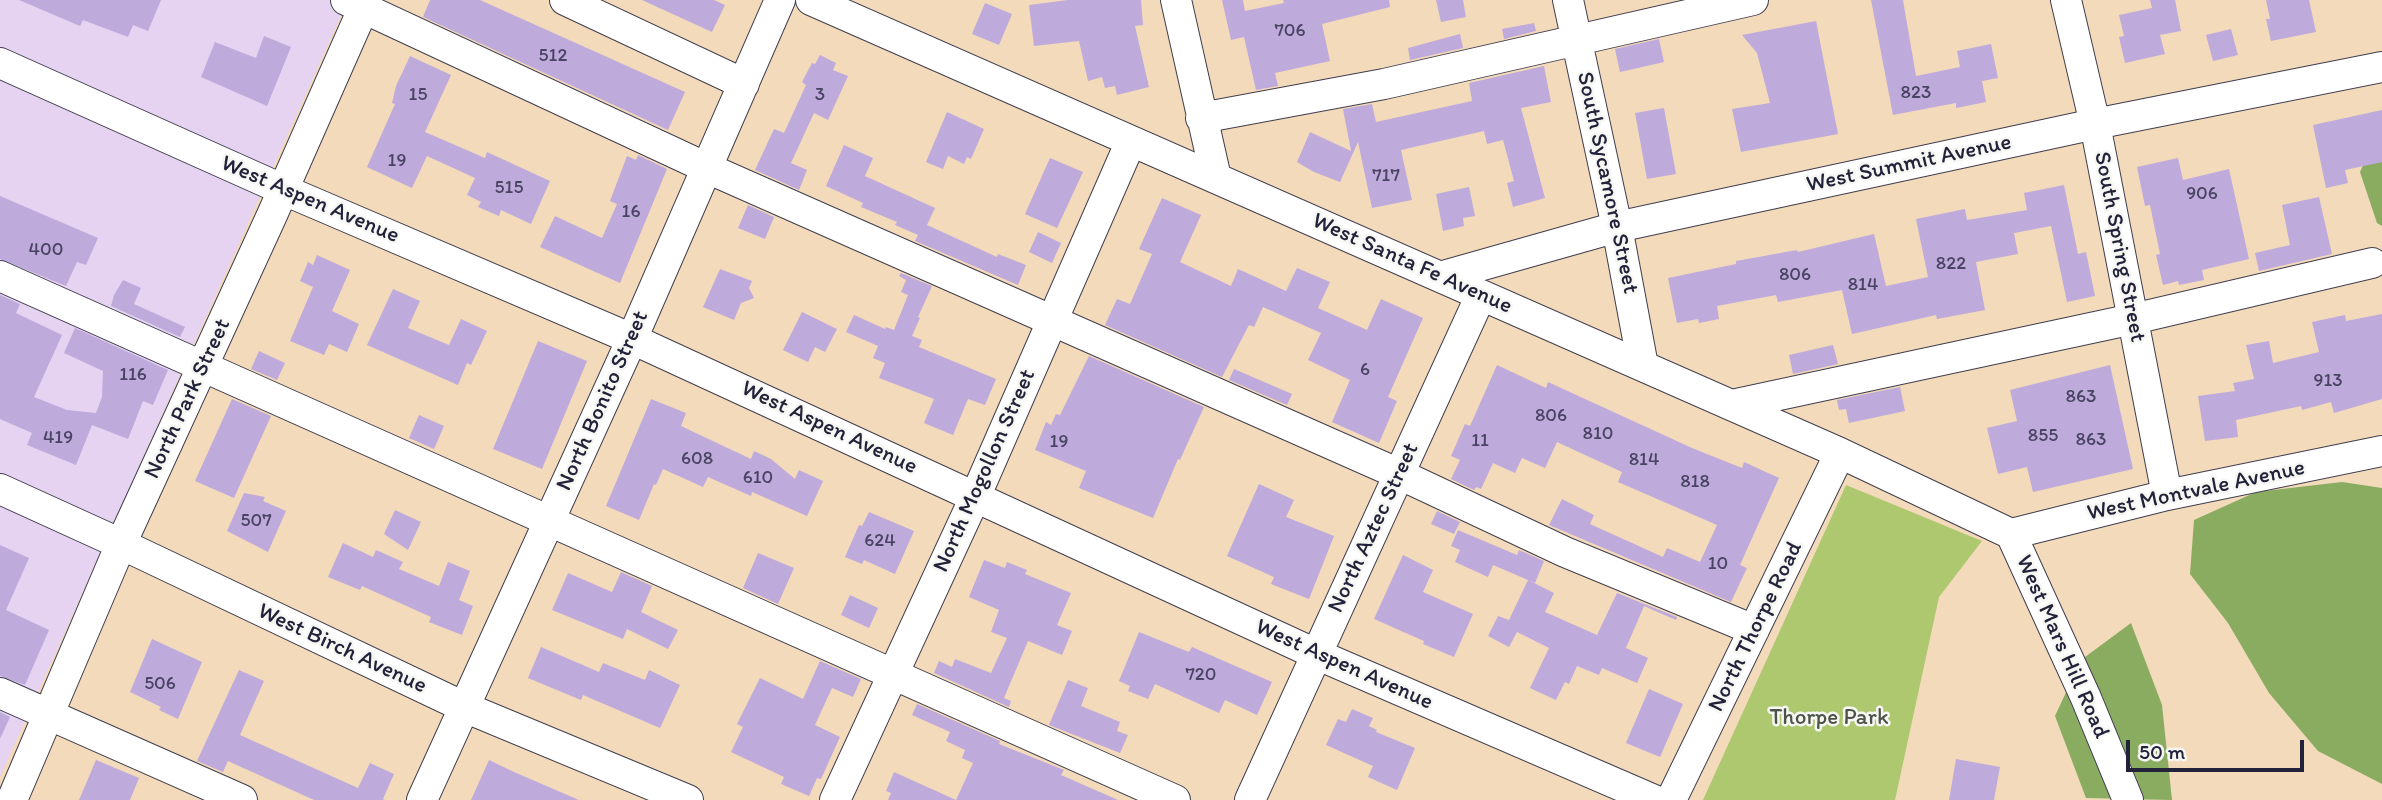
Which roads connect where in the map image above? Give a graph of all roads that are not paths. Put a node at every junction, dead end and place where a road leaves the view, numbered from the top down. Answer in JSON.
{"nodes":[{"id":1,"x":565,"y":0,"type":"edge"},
{"id":2,"x":780,"y":0,"type":"edge"},
{"id":3,"x":1176,"y":0,"type":"edge"},
{"id":4,"x":1568,"y":0,"type":"edge"},
{"id":5,"x":1753,"y":0,"type":"edge"},
{"id":6,"x":2066,"y":0,"type":"edge"},
{"id":7,"x":829,"y":2,"type":"edge"},
{"id":8,"x":359,"y":3,"type":"edge"},
{"id":9,"x":1577,"y":38,"type":"junction"},
{"id":10,"x":0,"y":64,"type":"edge"},
{"id":11,"x":2382,"y":67,"type":"edge"},
{"id":12,"x":744,"y":84,"type":"junction"},
{"id":13,"x":1201,"y":118,"type":"junction"},
{"id":14,"x":2095,"y":124,"type":"junction"},
{"id":15,"x":1131,"y":141,"type":"junction"},
{"id":16,"x":707,"y":168,"type":"junction"},
{"id":17,"x":1216,"y":178,"type":"junction"},
{"id":18,"x":284,"y":190,"type":"junction"},
{"id":19,"x":1617,"y":228,"type":"junction"},
{"id":20,"x":2372,"y":263,"type":"dead end"},
{"id":21,"x":0,"y":276,"type":"edge"},
{"id":22,"x":1440,"y":277,"type":"junction"},
{"id":23,"x":1481,"y":295,"type":"junction"},
{"id":24,"x":2133,"y":318,"type":"junction"},
{"id":25,"x":1052,"y":321,"type":"junction"},
{"id":26,"x":632,"y":339,"type":"junction"},
{"id":27,"x":203,"y":366,"type":"junction"},
{"id":28,"x":1643,"y":366,"type":"junction"},
{"id":29,"x":1732,"y":405,"type":"junction"},
{"id":30,"x":2382,"y":451,"type":"edge"},
{"id":31,"x":1840,"y":453,"type":"junction"},
{"id":32,"x":1399,"y":474,"type":"junction"},
{"id":33,"x":0,"y":489,"type":"edge"},
{"id":34,"x":976,"y":495,"type":"junction"},
{"id":35,"x":2167,"y":495,"type":"junction"},
{"id":36,"x":549,"y":522,"type":"junction"},
{"id":37,"x":2011,"y":534,"type":"junction"},
{"id":38,"x":121,"y":544,"type":"junction"},
{"id":39,"x":1754,"y":630,"type":"junction"},
{"id":40,"x":1316,"y":654,"type":"junction"},
{"id":41,"x":893,"y":676,"type":"junction"},
{"id":42,"x":0,"y":692,"type":"edge"},
{"id":43,"x":464,"y":707,"type":"junction"},
{"id":44,"x":48,"y":714,"type":"junction"},
{"id":45,"x":12,"y":800,"type":"edge"},
{"id":46,"x":242,"y":800,"type":"edge"},
{"id":47,"x":422,"y":800,"type":"edge"},
{"id":48,"x":688,"y":800,"type":"edge"},
{"id":49,"x":835,"y":800,"type":"edge"},
{"id":50,"x":1175,"y":800,"type":"edge"},
{"id":51,"x":1250,"y":800,"type":"edge"},
{"id":52,"x":1654,"y":800,"type":"edge"},
{"id":53,"x":1671,"y":800,"type":"edge"},
{"id":54,"x":2128,"y":800,"type":"edge"}],
"edges":[{"from":1,"to":12,"type":"street"},
{"from":2,"to":12,"type":"street","name":"North Bonito Street"},
{"from":3,"to":13,"type":"street"},
{"from":4,"to":9,"type":"street","name":"South Sycamore Street"},
{"from":5,"to":9,"type":"street"},
{"from":6,"to":14,"type":"street","name":"South Spring Street"},
{"from":7,"to":15,"type":"street","name":"West Santa Fe Avenue"},
{"from":8,"to":16,"type":"street"},
{"from":8,"to":18,"type":"street","name":"North Park Street"},
{"from":9,"to":13,"type":"street"},
{"from":9,"to":19,"type":"street","name":"South Sycamore Street"},
{"from":10,"to":18,"type":"street","name":"West Aspen Avenue"},
{"from":11,"to":14,"type":"street","name":"West Summit Avenue"},
{"from":12,"to":16,"type":"street","name":"North Bonito Street"},
{"from":13,"to":17,"type":"street"},
{"from":14,"to":19,"type":"street","name":"West Summit Avenue"},
{"from":14,"to":24,"type":"street","name":"South Spring Street"},
{"from":15,"to":17,"type":"street","name":"West Santa Fe Avenue"},
{"from":15,"to":25,"type":"street","name":"North Mogollon Street"},
{"from":16,"to":25,"type":"street"},
{"from":16,"to":26,"type":"street","name":"North Bonito Street"},
{"from":17,"to":22,"type":"street","name":"West Santa Fe Avenue"},
{"from":18,"to":26,"type":"street","name":"West Aspen Avenue"},
{"from":18,"to":27,"type":"street","name":"North Park Street"},
{"from":19,"to":22,"type":"street","name":"West Summit Avenue"},
{"from":19,"to":28,"type":"street","name":"South Sycamore Street"},
{"from":20,"to":24,"type":"street"},
{"from":21,"to":27,"type":"street"},
{"from":22,"to":23,"type":"street","name":"West Santa Fe Avenue"},
{"from":23,"to":28,"type":"street","name":"West Santa Fe Avenue"},
{"from":23,"to":32,"type":"street","name":"North Aztec Street"},
{"from":24,"to":29,"type":"street"},
{"from":24,"to":35,"type":"street","name":"South Spring Street"},
{"from":25,"to":32,"type":"street"},
{"from":25,"to":34,"type":"street","name":"North Mogollon Street"},
{"from":26,"to":34,"type":"street","name":"West Aspen Avenue"},
{"from":26,"to":36,"type":"street","name":"North Bonito Street"},
{"from":27,"to":36,"type":"street"},
{"from":27,"to":38,"type":"street","name":"North Park Street"},
{"from":28,"to":29,"type":"street","name":"West Santa Fe Avenue"},
{"from":29,"to":31,"type":"street","name":"West Santa Fe Avenue"},
{"from":30,"to":35,"type":"street","name":"West Montvale Avenue"},
{"from":31,"to":37,"type":"street","name":"West Santa Fe Avenue"},
{"from":31,"to":39,"type":"street","name":"North Thorpe Road"},
{"from":32,"to":39,"type":"street"},
{"from":32,"to":40,"type":"street","name":"North Aztec Street"},
{"from":33,"to":38,"type":"street","name":"West Birch Avenue"},
{"from":34,"to":40,"type":"street","name":"West Aspen Avenue"},
{"from":34,"to":41,"type":"street","name":"North Mogollon Street"},
{"from":35,"to":37,"type":"street","name":"West Montvale Avenue"},
{"from":36,"to":41,"type":"street"},
{"from":36,"to":43,"type":"street","name":"North Bonito Street"},
{"from":37,"to":54,"type":"street","name":"West Mars Hill Road"},
{"from":38,"to":43,"type":"street","name":"West Birch Avenue"},
{"from":38,"to":44,"type":"street","name":"North Park Street"},
{"from":39,"to":53,"type":"street","name":"North Thorpe Road"},
{"from":40,"to":51,"type":"street","name":"North Aztec Street"},
{"from":40,"to":52,"type":"street","name":"West Aspen Avenue"},
{"from":41,"to":49,"type":"street","name":"North Mogollon Street"},
{"from":41,"to":50,"type":"street"},
{"from":42,"to":44,"type":"street"},
{"from":43,"to":47,"type":"street","name":"North Bonito Street"},
{"from":43,"to":48,"type":"street","name":"West Birch Avenue"},
{"from":44,"to":45,"type":"street","name":"North Park Street"},
{"from":44,"to":46,"type":"street"}]}
